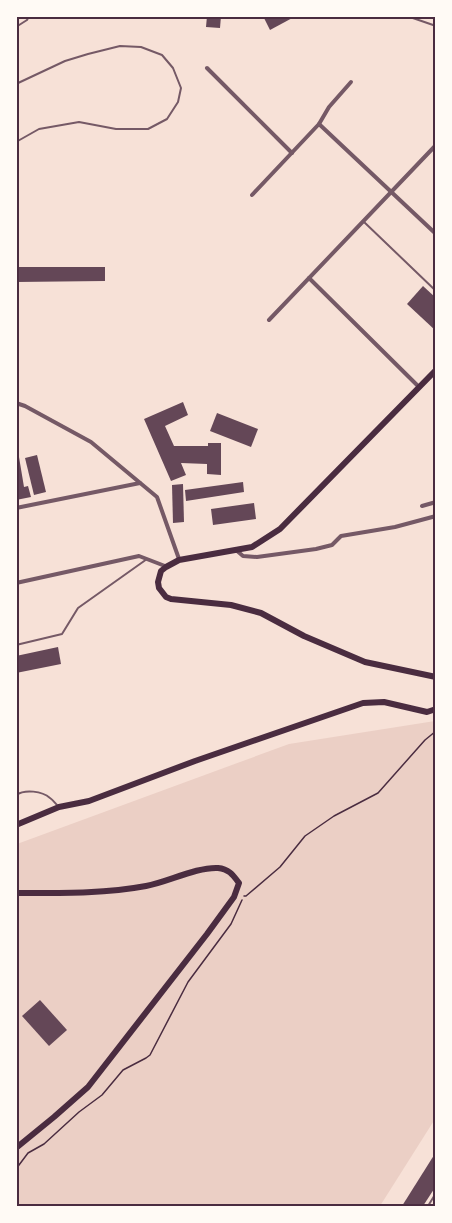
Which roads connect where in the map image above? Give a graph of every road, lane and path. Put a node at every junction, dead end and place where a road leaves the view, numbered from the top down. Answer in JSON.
{"nodes":[{"id":1,"x":29,"y":16,"type":"edge"},
{"id":2,"x":407,"y":16,"type":"edge"},
{"id":3,"x":435,"y":26,"type":"edge"},
{"id":4,"x":16,"y":27,"type":"edge"},
{"id":5,"x":207,"y":68,"type":"dead end"},
{"id":6,"x":351,"y":82,"type":"dead end"},
{"id":7,"x":16,"y":84,"type":"edge"},
{"id":8,"x":319,"y":124,"type":"junction"},
{"id":9,"x":16,"y":142,"type":"edge"},
{"id":10,"x":435,"y":145,"type":"edge"},
{"id":11,"x":292,"y":153,"type":"junction"},
{"id":12,"x":391,"y":192,"type":"junction"},
{"id":13,"x":252,"y":195,"type":"dead end"},
{"id":14,"x":363,"y":221,"type":"junction"},
{"id":15,"x":435,"y":234,"type":"edge"},
{"id":16,"x":309,"y":278,"type":"junction"},
{"id":17,"x":435,"y":291,"type":"edge"},
{"id":18,"x":269,"y":320,"type":"dead end"},
{"id":19,"x":435,"y":370,"type":"edge"},
{"id":20,"x":419,"y":387,"type":"junction"},
{"id":21,"x":16,"y":403,"type":"edge"},
{"id":22,"x":141,"y":483,"type":"junction"},
{"id":23,"x":435,"y":502,"type":"edge"},
{"id":24,"x":422,"y":506,"type":"dead end"},
{"id":25,"x":16,"y":508,"type":"edge"},
{"id":26,"x":435,"y":516,"type":"edge"},
{"id":27,"x":235,"y":550,"type":"junction"},
{"id":28,"x":147,"y":559,"type":"junction"},
{"id":29,"x":179,"y":560,"type":"junction"},
{"id":30,"x":166,"y":567,"type":"junction"},
{"id":31,"x":16,"y":583,"type":"edge"},
{"id":32,"x":16,"y":645,"type":"edge"},
{"id":33,"x":435,"y":677,"type":"edge"},
{"id":34,"x":435,"y":710,"type":"edge"},
{"id":35,"x":435,"y":731,"type":"edge"},
{"id":36,"x":16,"y":795,"type":"edge"},
{"id":37,"x":59,"y":807,"type":"junction"},
{"id":38,"x":16,"y":825,"type":"edge"},
{"id":39,"x":16,"y":892,"type":"edge"},
{"id":40,"x":16,"y":1148,"type":"edge"},
{"id":41,"x":16,"y":1169,"type":"edge"},
{"id":42,"x":435,"y":1193,"type":"edge"},
{"id":43,"x":428,"y":1206,"type":"edge"}],
"edges":[{"from":1,"to":4,"type":"lane"},
{"from":2,"to":3,"type":"lane"},
{"from":5,"to":11,"type":"street"},
{"from":6,"to":8,"type":"street"},
{"from":7,"to":9,"type":"lane"},
{"from":8,"to":11,"type":"street"},
{"from":8,"to":12,"type":"street"},
{"from":10,"to":12,"type":"street"},
{"from":11,"to":13,"type":"street"},
{"from":12,"to":14,"type":"street"},
{"from":12,"to":15,"type":"street"},
{"from":14,"to":16,"type":"street"},
{"from":14,"to":17,"type":"lane"},
{"from":16,"to":18,"type":"street"},
{"from":16,"to":20,"type":"street"},
{"from":19,"to":20,"type":"main road"},
{"from":20,"to":27,"type":"main road"},
{"from":21,"to":22,"type":"street"},
{"from":22,"to":25,"type":"street"},
{"from":22,"to":29,"type":"street"},
{"from":23,"to":24,"type":"street"},
{"from":26,"to":27,"type":"street"},
{"from":27,"to":29,"type":"main road"},
{"from":28,"to":30,"type":"street"},
{"from":28,"to":31,"type":"street"},
{"from":28,"to":32,"type":"lane"},
{"from":29,"to":30,"type":"main road"},
{"from":30,"to":33,"type":"main road"},
{"from":34,"to":37,"type":"main road"},
{"from":35,"to":41,"type":"path"},
{"from":36,"to":37,"type":"lane"},
{"from":37,"to":38,"type":"main road"},
{"from":39,"to":40,"type":"main road"},
{"from":42,"to":43,"type":"lane"}]}
